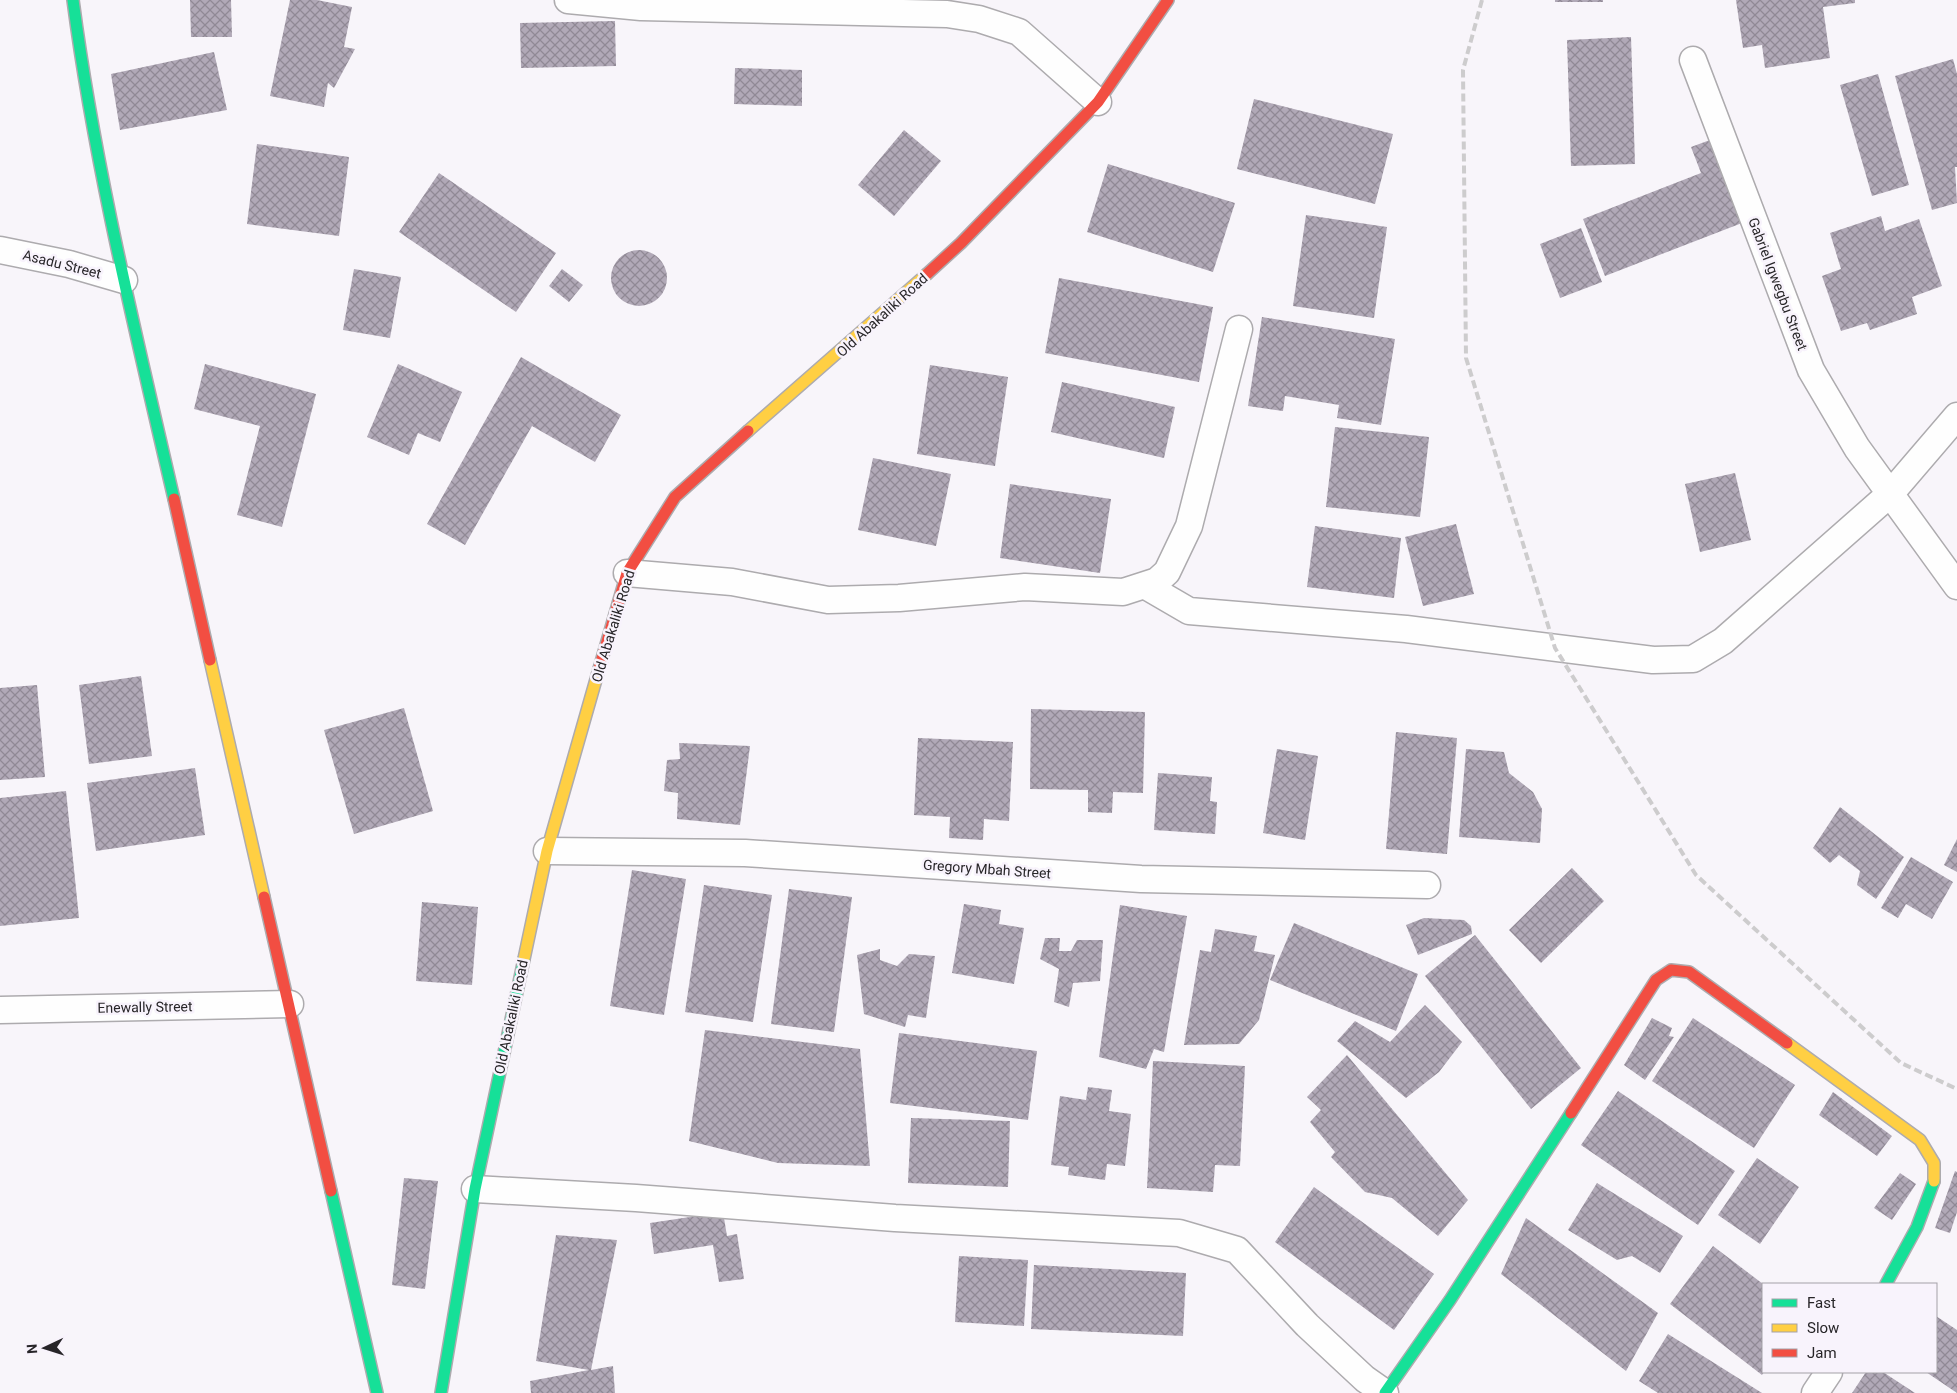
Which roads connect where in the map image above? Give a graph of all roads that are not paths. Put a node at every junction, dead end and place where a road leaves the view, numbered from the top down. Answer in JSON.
{"nodes":[{"id":1,"x":73,"y":0,"type":"edge"},
{"id":2,"x":568,"y":0,"type":"edge"},
{"id":3,"x":1168,"y":0,"type":"edge"},
{"id":4,"x":1693,"y":60,"type":"dead end"},
{"id":5,"x":1098,"y":102,"type":"junction"},
{"id":6,"x":0,"y":250,"type":"edge"},
{"id":7,"x":124,"y":280,"type":"junction"},
{"id":8,"x":1239,"y":330,"type":"dead end"},
{"id":9,"x":1957,"y":416,"type":"edge"},
{"id":10,"x":1891,"y":493,"type":"junction"},
{"id":11,"x":627,"y":573,"type":"junction"},
{"id":12,"x":1146,"y":586,"type":"junction"},
{"id":13,"x":1957,"y":586,"type":"edge"},
{"id":14,"x":547,"y":851,"type":"junction"},
{"id":15,"x":1427,"y":885,"type":"dead end"},
{"id":16,"x":290,"y":1004,"type":"junction"},
{"id":17,"x":0,"y":1010,"type":"edge"},
{"id":18,"x":475,"y":1189,"type":"junction"},
{"id":19,"x":1887,"y":1283,"type":"edge"},
{"id":20,"x":1828,"y":1373,"type":"edge"},
{"id":21,"x":377,"y":1393,"type":"edge"},
{"id":22,"x":441,"y":1393,"type":"edge"},
{"id":23,"x":1385,"y":1393,"type":"edge"},
{"id":24,"x":1816,"y":1393,"type":"edge"}],
"edges":[{"from":1,"to":7,"type":"street"},
{"from":2,"to":5,"type":"street"},
{"from":3,"to":5,"type":"street","name":"Old Abakaliki Road"},
{"from":4,"to":10,"type":"street","name":"Gabriel Igwegbu Street"},
{"from":5,"to":11,"type":"street","name":"Old Abakaliki Road"},
{"from":6,"to":7,"type":"street","name":"Asadu Street"},
{"from":7,"to":16,"type":"street"},
{"from":8,"to":12,"type":"street"},
{"from":9,"to":10,"type":"street"},
{"from":10,"to":12,"type":"street"},
{"from":10,"to":13,"type":"street","name":"Gabriel Igwegbu Street"},
{"from":11,"to":12,"type":"street"},
{"from":11,"to":14,"type":"street","name":"Old Abakaliki Road"},
{"from":14,"to":15,"type":"street","name":"Gregory Mbah Street"},
{"from":14,"to":18,"type":"street","name":"Old Abakaliki Road"},
{"from":16,"to":17,"type":"street","name":"Enewally Street"},
{"from":16,"to":21,"type":"street"},
{"from":18,"to":22,"type":"street","name":"Old Abakaliki Road"},
{"from":18,"to":23,"type":"street"},
{"from":19,"to":23,"type":"street"},
{"from":20,"to":24,"type":"street"}]}
